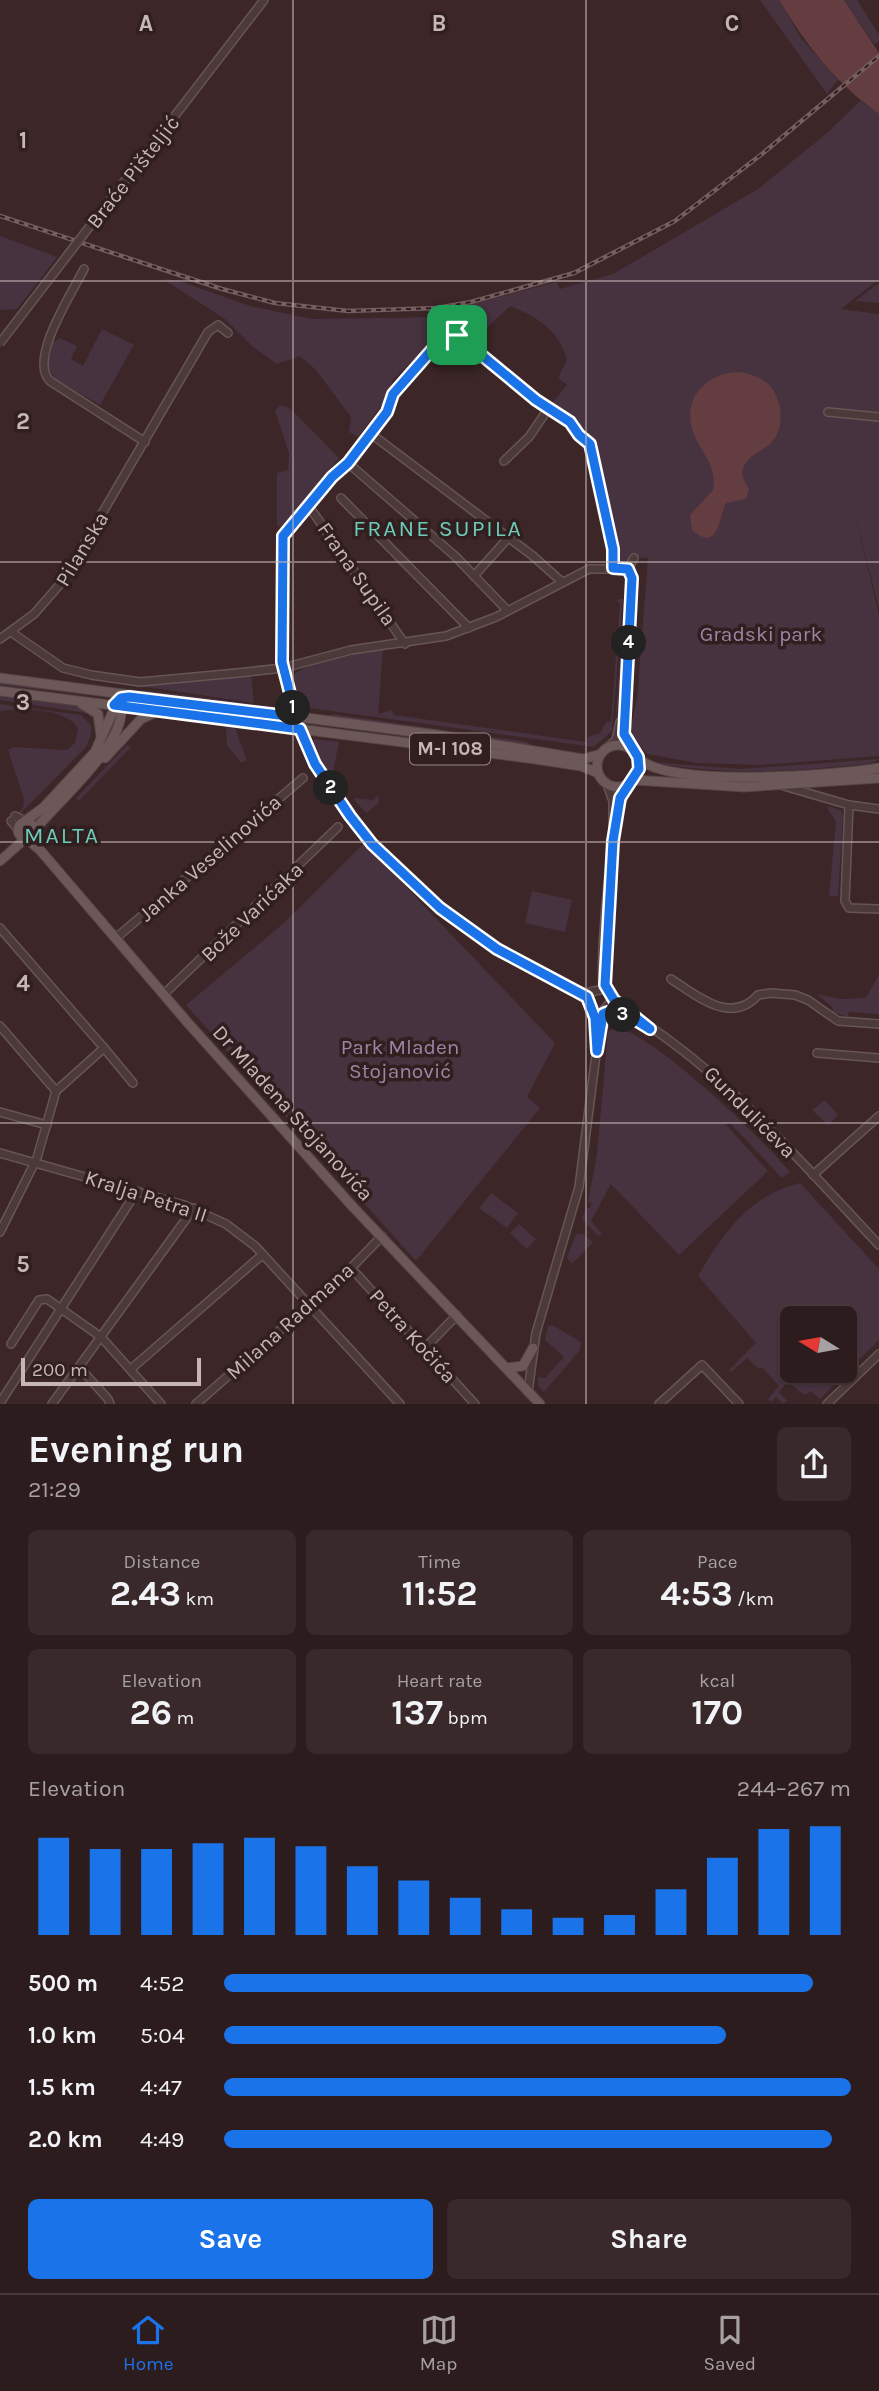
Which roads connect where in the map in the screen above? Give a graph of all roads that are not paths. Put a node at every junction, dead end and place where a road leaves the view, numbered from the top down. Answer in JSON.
{"nodes":[{"id":1,"x":261,"y":1,"type":"edge"},
{"id":2,"x":84,"y":269,"type":"dead end"},
{"id":3,"x":229,"y":333,"type":"dead end"},
{"id":4,"x":0,"y":343,"type":"edge"},
{"id":5,"x":548,"y":409,"type":"junction"},
{"id":6,"x":828,"y":412,"type":"dead end"},
{"id":7,"x":879,"y":417,"type":"edge"},
{"id":8,"x":370,"y":433,"type":"junction"},
{"id":9,"x":145,"y":442,"type":"junction"},
{"id":10,"x":504,"y":461,"type":"dead end"},
{"id":11,"x":348,"y":463,"type":"junction"},
{"id":12,"x":341,"y":498,"type":"dead end"},
{"id":13,"x":308,"y":505,"type":"junction"},
{"id":14,"x":508,"y":538,"type":"junction"},
{"id":15,"x":634,"y":558,"type":"dead end"},
{"id":16,"x":613,"y":568,"type":"junction"},
{"id":17,"x":628,"y":569,"type":"junction"},
{"id":18,"x":474,"y":576,"type":"junction"},
{"id":19,"x":562,"y":582,"type":"junction"},
{"id":20,"x":507,"y":610,"type":"junction"},
{"id":21,"x":469,"y":628,"type":"junction"},
{"id":22,"x":12,"y":632,"type":"junction"},
{"id":23,"x":0,"y":639,"type":"edge"},
{"id":24,"x":405,"y":643,"type":"junction"},
{"id":25,"x":283,"y":668,"type":"junction"},
{"id":26,"x":0,"y":678,"type":"edge"},
{"id":27,"x":0,"y":691,"type":"edge"},
{"id":28,"x":110,"y":693,"type":"junction"},
{"id":29,"x":129,"y":697,"type":"junction"},
{"id":30,"x":624,"y":697,"type":"junction"},
{"id":31,"x":63,"y":698,"type":"junction"},
{"id":32,"x":118,"y":703,"type":"junction"},
{"id":33,"x":160,"y":711,"type":"junction"},
{"id":34,"x":296,"y":717,"type":"junction"},
{"id":35,"x":300,"y":729,"type":"junction"},
{"id":36,"x":99,"y":744,"type":"junction"},
{"id":37,"x":604,"y":751,"type":"junction"},
{"id":38,"x":636,"y":755,"type":"junction"},
{"id":39,"x":879,"y":768,"type":"edge"},
{"id":40,"x":91,"y":771,"type":"junction"},
{"id":41,"x":598,"y":773,"type":"junction"},
{"id":42,"x":303,"y":778,"type":"dead end"},
{"id":43,"x":879,"y":778,"type":"edge"},
{"id":44,"x":632,"y":783,"type":"junction"},
{"id":45,"x":607,"y":784,"type":"junction"},
{"id":46,"x":784,"y":786,"type":"junction"},
{"id":47,"x":849,"y":805,"type":"junction"},
{"id":48,"x":879,"y":809,"type":"edge"},
{"id":49,"x":13,"y":818,"type":"dead end"},
{"id":50,"x":21,"y":825,"type":"junction"},
{"id":51,"x":338,"y":827,"type":"dead end"},
{"id":52,"x":31,"y":834,"type":"junction"},
{"id":53,"x":613,"y":841,"type":"junction"},
{"id":54,"x":8,"y":853,"type":"junction"},
{"id":55,"x":0,"y":861,"type":"edge"},
{"id":56,"x":879,"y":909,"type":"edge"},
{"id":57,"x":456,"y":920,"type":"joint"},
{"id":58,"x":0,"y":928,"type":"edge"},
{"id":59,"x":116,"y":938,"type":"junction"},
{"id":60,"x":671,"y":979,"type":"dead end"},
{"id":61,"x":164,"y":994,"type":"junction"},
{"id":62,"x":614,"y":1001,"type":"junction"},
{"id":63,"x":598,"y":1002,"type":"junction"},
{"id":64,"x":879,"y":1024,"type":"edge"},
{"id":65,"x":0,"y":1026,"type":"edge"},
{"id":66,"x":650,"y":1029,"type":"junction"},
{"id":67,"x":104,"y":1048,"type":"junction"},
{"id":68,"x":817,"y":1053,"type":"dead end"},
{"id":69,"x":879,"y":1058,"type":"edge"},
{"id":70,"x":133,"y":1083,"type":"dead end"},
{"id":71,"x":56,"y":1091,"type":"junction"},
{"id":72,"x":0,"y":1112,"type":"edge"},
{"id":73,"x":879,"y":1116,"type":"edge"},
{"id":74,"x":47,"y":1125,"type":"junction"},
{"id":75,"x":0,"y":1153,"type":"edge"},
{"id":76,"x":34,"y":1163,"type":"junction"},
{"id":77,"x":813,"y":1175,"type":"junction"},
{"id":78,"x":137,"y":1191,"type":"junction"},
{"id":79,"x":194,"y":1208,"type":"junction"},
{"id":80,"x":0,"y":1232,"type":"edge"},
{"id":81,"x":382,"y":1236,"type":"junction"},
{"id":82,"x":879,"y":1245,"type":"edge"},
{"id":83,"x":262,"y":1255,"type":"junction"},
{"id":84,"x":351,"y":1268,"type":"junction"},
{"id":85,"x":308,"y":1306,"type":"junction"},
{"id":86,"x":62,"y":1308,"type":"junction"},
{"id":87,"x":457,"y":1315,"type":"junction"},
{"id":88,"x":102,"y":1337,"type":"junction"},
{"id":89,"x":11,"y":1344,"type":"dead end"},
{"id":90,"x":533,"y":1349,"type":"junction"},
{"id":91,"x":423,"y":1350,"type":"junction"},
{"id":92,"x":879,"y":1354,"type":"edge"},
{"id":93,"x":79,"y":1367,"type":"junction"},
{"id":94,"x":507,"y":1368,"type":"junction"},
{"id":95,"x":131,"y":1369,"type":"junction"},
{"id":96,"x":528,"y":1392,"type":"junction"},
{"id":97,"x":0,"y":1403,"type":"edge"},
{"id":98,"x":52,"y":1404,"type":"edge"},
{"id":99,"x":110,"y":1404,"type":"edge"},
{"id":100,"x":161,"y":1404,"type":"edge"},
{"id":101,"x":196,"y":1404,"type":"edge"},
{"id":102,"x":400,"y":1404,"type":"edge"},
{"id":103,"x":475,"y":1404,"type":"edge"},
{"id":104,"x":528,"y":1404,"type":"edge"},
{"id":105,"x":540,"y":1404,"type":"edge"},
{"id":106,"x":659,"y":1404,"type":"edge"},
{"id":107,"x":739,"y":1404,"type":"edge"},
{"id":108,"x":827,"y":1404,"type":"edge"}],
"edges":[{"from":1,"to":4,"type":"street","name":"Braće Pišteljić","bridge":true},
{"from":2,"to":9,"type":"street"},
{"from":3,"to":9,"type":"street","name":"Pilanska"},
{"from":5,"to":8,"type":"street","name":"Frana Supila"},
{"from":5,"to":10,"type":"street"},
{"from":5,"to":16,"type":"street","name":"Frana Supila"},
{"from":6,"to":7,"type":"street"},
{"from":8,"to":11,"type":"street","name":"Frana Supila"},
{"from":8,"to":14,"type":"street"},
{"from":9,"to":22,"type":"street","name":"Pilanska"},
{"from":11,"to":13,"type":"street","name":"Frana Supila"},
{"from":11,"to":18,"type":"street"},
{"from":12,"to":21,"type":"street","name":"Frana Supila"},
{"from":13,"to":24,"type":"street","name":"Frana Supila"},
{"from":13,"to":25,"type":"street","name":"Frana Supila"},
{"from":14,"to":18,"type":"street"},
{"from":14,"to":19,"type":"street"},
{"from":15,"to":17,"type":"street"},
{"from":16,"to":17,"type":"street"},
{"from":16,"to":19,"type":"street","name":"Frana Supila"},
{"from":17,"to":30,"type":"street"},
{"from":18,"to":20,"type":"street"},
{"from":19,"to":20,"type":"street","name":"Frana Supila"},
{"from":20,"to":21,"type":"street","name":"Frana Supila"},
{"from":21,"to":24,"type":"street","name":"Frana Supila"},
{"from":22,"to":23,"type":"street","name":"Pilanska"},
{"from":22,"to":25,"type":"street","name":"Frana Supila"},
{"from":24,"to":25,"type":"street","name":"Frana Supila"},
{"from":25,"to":34,"type":"street","name":"Frana Supila"},
{"from":26,"to":28,"type":"main road","number":"M-I 108"},
{"from":27,"to":31,"type":"main road","number":"M-I 108"},
{"from":28,"to":29,"type":"main road","number":"M-I 108"},
{"from":28,"to":32,"type":"main road"},
{"from":29,"to":32,"type":"main road"},
{"from":29,"to":34,"type":"main road","number":"M-I 108"},
{"from":30,"to":37,"type":"street"},
{"from":30,"to":38,"type":"street"},
{"from":31,"to":32,"type":"main road","number":"M-I 108"},
{"from":31,"to":36,"type":"main road"},
{"from":32,"to":33,"type":"main road","number":"M-I 108"},
{"from":32,"to":36,"type":"main road"},
{"from":32,"to":40,"type":"main road"},
{"from":33,"to":35,"type":"main road","number":"M-I 108"},
{"from":33,"to":40,"type":"main road"},
{"from":34,"to":35,"type":"street","name":"Frana Supila"},
{"from":34,"to":37,"type":"main road","number":"M-I 108"},
{"from":35,"to":41,"type":"main road","number":"M-I 108"},
{"from":35,"to":57,"type":"street","name":"Frana Supila"},
{"from":36,"to":50,"type":"main road"},
{"from":37,"to":38,"type":"main road","number":"M-I 108"},
{"from":37,"to":41,"type":"main road"},
{"from":38,"to":39,"type":"main road","number":"M-I 108"},
{"from":38,"to":44,"type":"main road"},
{"from":40,"to":52,"type":"main road"},
{"from":41,"to":45,"type":"main road"},
{"from":42,"to":59,"type":"street","name":"Janka Veselinovića"},
{"from":43,"to":46,"type":"main road"},
{"from":44,"to":45,"type":"main road"},
{"from":44,"to":46,"type":"main road"},
{"from":44,"to":53,"type":"street"},
{"from":45,"to":53,"type":"street"},
{"from":46,"to":47,"type":"street"},
{"from":47,"to":48,"type":"street"},
{"from":47,"to":56,"type":"street"},
{"from":49,"to":50,"type":"street"},
{"from":50,"to":52,"type":"main road"},
{"from":50,"to":52,"type":"main road"},
{"from":50,"to":54,"type":"main road"},
{"from":51,"to":61,"type":"street","name":"Bože Varićaka"},
{"from":52,"to":54,"type":"main road"},
{"from":52,"to":59,"type":"main road","name":"Dr Mladena Stojanovića"},
{"from":53,"to":63,"type":"street"},
{"from":54,"to":55,"type":"main road"},
{"from":57,"to":63,"type":"street","name":"Gundulićeva"},
{"from":58,"to":67,"type":"street"},
{"from":59,"to":61,"type":"main road","name":"Dr Mladena Stojanovića"},
{"from":60,"to":64,"type":"street"},
{"from":61,"to":81,"type":"main road","name":"Dr Mladena Stojanovića"},
{"from":62,"to":63,"type":"street"},
{"from":62,"to":63,"type":"street","name":"Gundulićeva"},
{"from":62,"to":66,"type":"street","name":"Gundulićeva"},
{"from":63,"to":66,"type":"street","name":"Gundulićeva"},
{"from":63,"to":90,"type":"street"},
{"from":65,"to":71,"type":"street"},
{"from":66,"to":77,"type":"street","name":"Gundulićeva"},
{"from":67,"to":70,"type":"street"},
{"from":67,"to":71,"type":"street"},
{"from":68,"to":69,"type":"street"},
{"from":71,"to":74,"type":"street"},
{"from":72,"to":74,"type":"street"},
{"from":73,"to":77,"type":"street","name":"Gundulićeva"},
{"from":74,"to":76,"type":"street"},
{"from":75,"to":76,"type":"street","name":"Kralja Petra II"},
{"from":76,"to":78,"type":"street","name":"Kralja Petra II"},
{"from":76,"to":80,"type":"street"},
{"from":77,"to":82,"type":"street","name":"Gundulićeva"},
{"from":78,"to":79,"type":"street","name":"Kralja Petra II"},
{"from":78,"to":86,"type":"street"},
{"from":79,"to":83,"type":"street","name":"Kralja Petra II"},
{"from":79,"to":88,"type":"street"},
{"from":81,"to":84,"type":"street","name":"Milana Radmana"},
{"from":81,"to":87,"type":"main road","name":"Dr Mladena Stojanovića"},
{"from":83,"to":85,"type":"street","name":"Kralja Petra II"},
{"from":83,"to":95,"type":"street"},
{"from":84,"to":85,"type":"street","name":"Milana Radmana"},
{"from":84,"to":91,"type":"street","name":"Petra Kočića"},
{"from":85,"to":101,"type":"street","name":"Milana Radmana"},
{"from":85,"to":102,"type":"street","name":"Kralja Petra II"},
{"from":86,"to":88,"type":"street"},
{"from":86,"to":89,"type":"street"},
{"from":86,"to":97,"type":"street"},
{"from":87,"to":91,"type":"street"},
{"from":87,"to":94,"type":"main road","name":"Dr Mladena Stojanovića"},
{"from":88,"to":93,"type":"street"},
{"from":88,"to":95,"type":"street"},
{"from":90,"to":94,"type":"main road"},
{"from":90,"to":96,"type":"street"},
{"from":91,"to":103,"type":"street","name":"Petra Kočića"},
{"from":92,"to":108,"type":"street"},
{"from":93,"to":98,"type":"street"},
{"from":93,"to":99,"type":"street"},
{"from":94,"to":96,"type":"main road","name":"Dr Mladena Stojanovića"},
{"from":95,"to":100,"type":"street"},
{"from":96,"to":104,"type":"main road"},
{"from":96,"to":105,"type":"main road","name":"Dr Mladena Stojanovića"},
{"from":106,"to":107,"type":"street"}]}
